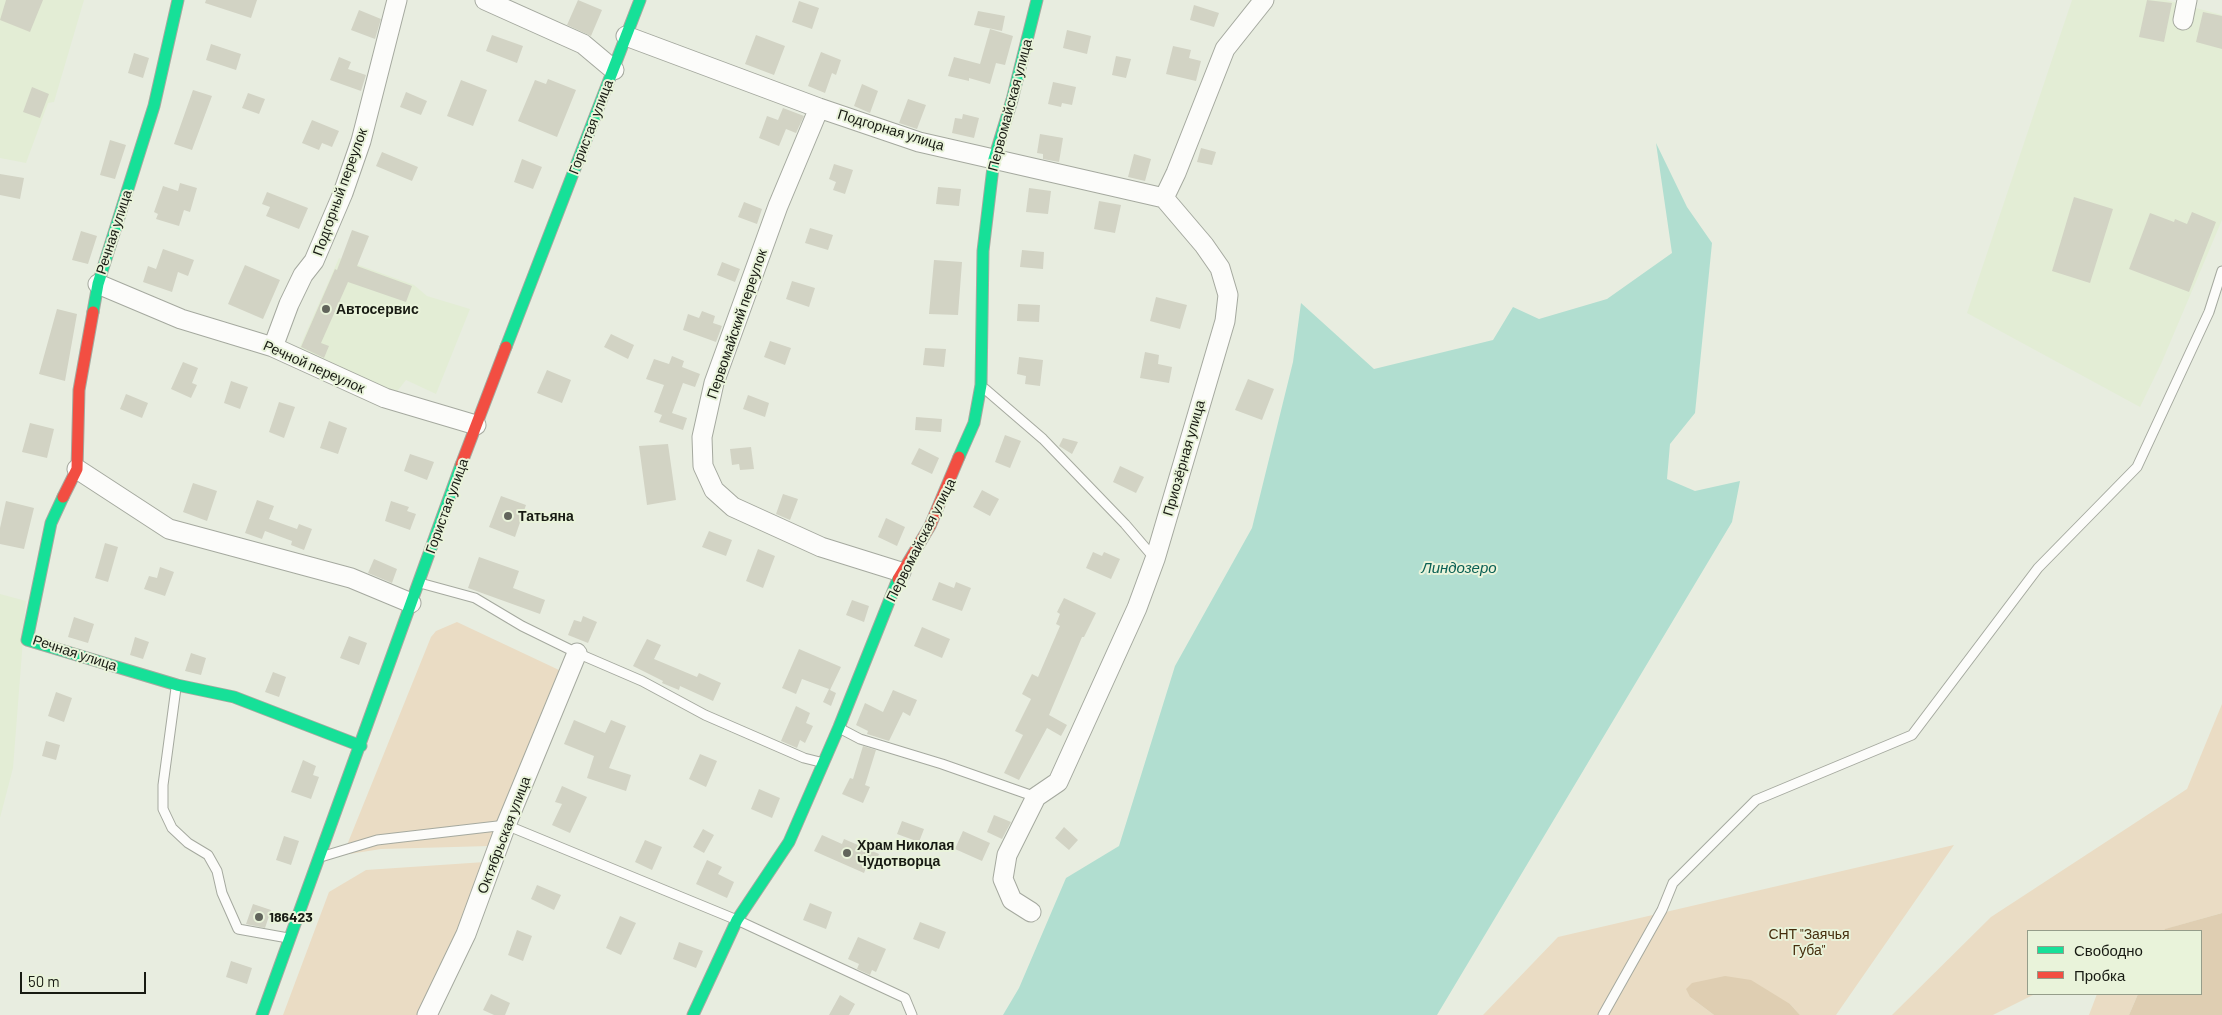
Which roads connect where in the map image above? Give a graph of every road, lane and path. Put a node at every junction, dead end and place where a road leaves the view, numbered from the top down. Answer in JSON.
{"nodes":[{"id":1,"x":178,"y":0,"type":"edge"},
{"id":2,"x":397,"y":0,"type":"edge"},
{"id":3,"x":485,"y":0,"type":"edge"},
{"id":4,"x":640,"y":0,"type":"edge"},
{"id":5,"x":1037,"y":0,"type":"edge"},
{"id":6,"x":1264,"y":0,"type":"edge"},
{"id":7,"x":2187,"y":0,"type":"edge"},
{"id":8,"x":2183,"y":20,"type":"dead end"},
{"id":9,"x":626,"y":36,"type":"junction"},
{"id":10,"x":614,"y":70,"type":"junction"},
{"id":11,"x":819,"y":108,"type":"junction"},
{"id":12,"x":994,"y":159,"type":"junction"},
{"id":13,"x":1164,"y":198,"type":"junction"},
{"id":14,"x":2222,"y":271,"type":"edge"},
{"id":15,"x":98,"y":284,"type":"junction"},
{"id":16,"x":273,"y":347,"type":"junction"},
{"id":17,"x":981,"y":385,"type":"junction"},
{"id":18,"x":476,"y":425,"type":"junction"},
{"id":19,"x":77,"y":469,"type":"junction"},
{"id":20,"x":1155,"y":559,"type":"junction"},
{"id":21,"x":901,"y":572,"type":"junction"},
{"id":22,"x":419,"y":583,"type":"junction"},
{"id":23,"x":411,"y":603,"type":"junction"},
{"id":24,"x":577,"y":654,"type":"junction"},
{"id":25,"x":177,"y":685,"type":"junction"},
{"id":26,"x":839,"y":727,"type":"junction"},
{"id":27,"x":361,"y":746,"type":"junction"},
{"id":28,"x":823,"y":762,"type":"junction"},
{"id":29,"x":1036,"y":797,"type":"junction"},
{"id":30,"x":506,"y":825,"type":"junction"},
{"id":31,"x":321,"y":857,"type":"junction"},
{"id":32,"x":1031,"y":912,"type":"dead end"},
{"id":33,"x":737,"y":920,"type":"junction"},
{"id":34,"x":291,"y":938,"type":"junction"},
{"id":35,"x":262,"y":1015,"type":"edge"},
{"id":36,"x":427,"y":1015,"type":"edge"},
{"id":37,"x":693,"y":1015,"type":"edge"},
{"id":38,"x":912,"y":1015,"type":"edge"},
{"id":39,"x":1603,"y":1015,"type":"edge"}],
"edges":[{"from":1,"to":15,"type":"street","name":"Речная улица"},
{"from":2,"to":16,"type":"street","name":"Подгорный переулок"},
{"from":3,"to":10,"type":"street"},
{"from":4,"to":9,"type":"street","name":"Гористая улица"},
{"from":5,"to":12,"type":"street","name":"Первомайская улица"},
{"from":6,"to":13,"type":"street"},
{"from":7,"to":8,"type":"street"},
{"from":9,"to":10,"type":"street","name":"Гористая улица"},
{"from":9,"to":11,"type":"street","name":"Подгорная улица"},
{"from":10,"to":18,"type":"street","name":"Гористая улица"},
{"from":11,"to":12,"type":"street","name":"Подгорная улица"},
{"from":11,"to":21,"type":"street","name":"Первомайский переулок"},
{"from":12,"to":13,"type":"street","name":"Подгорная улица"},
{"from":12,"to":17,"type":"street","name":"Первомайская улица"},
{"from":13,"to":20,"type":"street","name":"Приозёрная улица"},
{"from":14,"to":39,"type":"lane"},
{"from":15,"to":16,"type":"street","name":"Речной переулок"},
{"from":15,"to":19,"type":"street","name":"Речная улица"},
{"from":16,"to":18,"type":"street","name":"Речной переулок"},
{"from":17,"to":20,"type":"lane"},
{"from":17,"to":21,"type":"street","name":"Первомайская улица"},
{"from":18,"to":22,"type":"street","name":"Гористая улица"},
{"from":19,"to":23,"type":"street"},
{"from":19,"to":25,"type":"street","name":"Речная улица"},
{"from":20,"to":29,"type":"street","name":"Приозёрная улица"},
{"from":21,"to":26,"type":"street","name":"Первомайская улица"},
{"from":22,"to":23,"type":"street","name":"Гористая улица"},
{"from":22,"to":24,"type":"lane"},
{"from":23,"to":27,"type":"street","name":"Гористая улица"},
{"from":24,"to":28,"type":"lane"},
{"from":24,"to":30,"type":"street","name":"Октябрьская улица"},
{"from":25,"to":27,"type":"street","name":"Речная улица"},
{"from":25,"to":34,"type":"lane"},
{"from":26,"to":28,"type":"street","name":"Первомайская улица"},
{"from":26,"to":29,"type":"lane"},
{"from":27,"to":31,"type":"street","name":"Гористая улица"},
{"from":28,"to":33,"type":"street","name":"Первомайская улица"},
{"from":29,"to":32,"type":"street","name":"Приозёрная улица"},
{"from":30,"to":31,"type":"lane"},
{"from":30,"to":33,"type":"lane"},
{"from":30,"to":36,"type":"street","name":"Октябрьская улица"},
{"from":31,"to":34,"type":"street","name":"Гористая улица"},
{"from":33,"to":37,"type":"street","name":"Первомайская улица"},
{"from":33,"to":38,"type":"lane"},
{"from":34,"to":35,"type":"street","name":"Гористая улица"}]}
